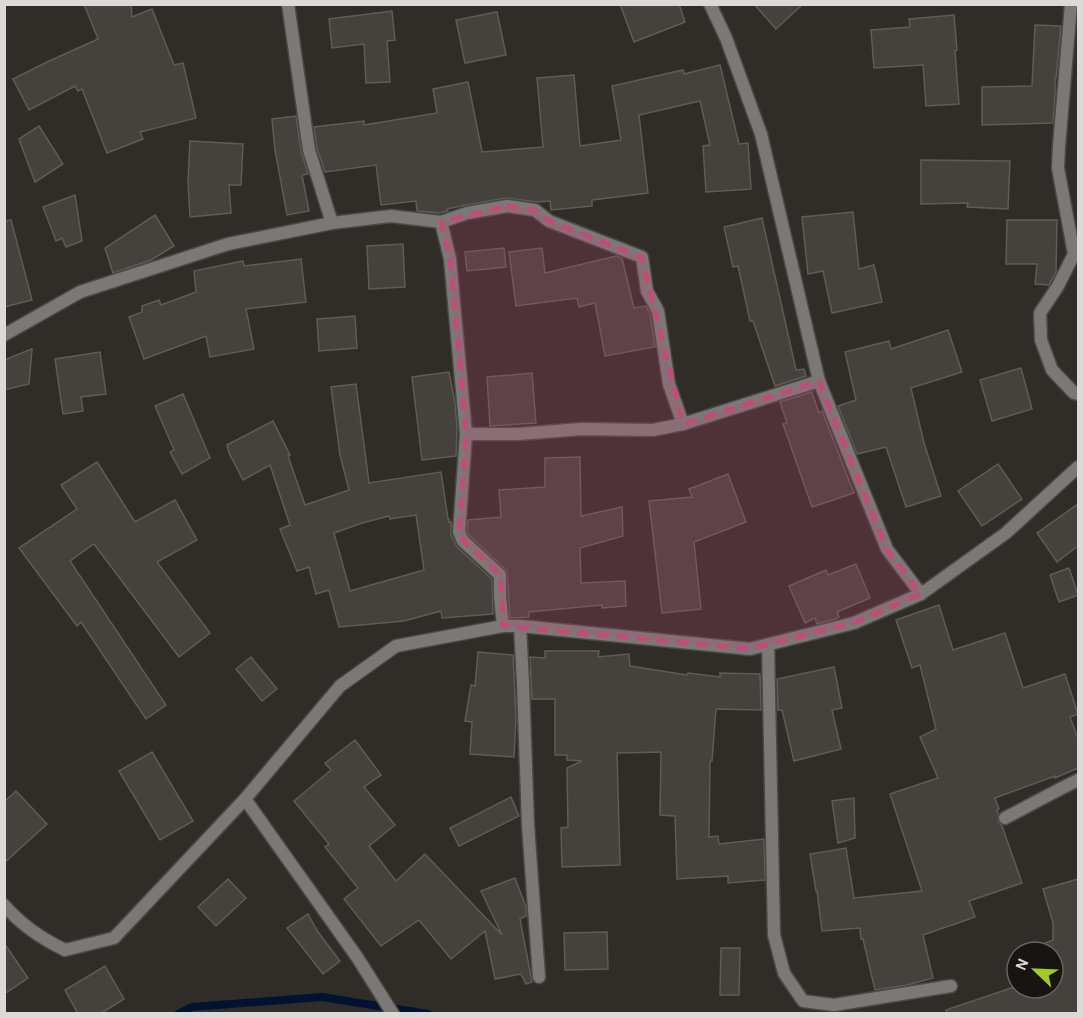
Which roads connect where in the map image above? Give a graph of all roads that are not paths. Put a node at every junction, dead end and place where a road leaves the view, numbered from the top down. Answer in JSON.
{"nodes":[{"id":1,"x":288,"y":4,"type":"edge"},
{"id":2,"x":710,"y":4,"type":"edge"},
{"id":3,"x":1071,"y":4,"type":"edge"},
{"id":4,"x":441,"y":222,"type":"junction"},
{"id":5,"x":332,"y":223,"type":"junction"},
{"id":6,"x":4,"y":335,"type":"edge"},
{"id":7,"x":819,"y":381,"type":"junction"},
{"id":8,"x":1078,"y":394,"type":"edge"},
{"id":9,"x":683,"y":424,"type":"junction"},
{"id":10,"x":466,"y":434,"type":"junction"},
{"id":11,"x":1078,"y":467,"type":"edge"},
{"id":12,"x":921,"y":594,"type":"junction"},
{"id":13,"x":503,"y":626,"type":"junction"},
{"id":14,"x":520,"y":626,"type":"junction"},
{"id":15,"x":768,"y":645,"type":"junction"},
{"id":16,"x":1078,"y":780,"type":"edge"},
{"id":17,"x":1062,"y":788,"type":"junction"},
{"id":18,"x":1078,"y":789,"type":"edge"},
{"id":19,"x":244,"y":799,"type":"junction"},
{"id":20,"x":1005,"y":818,"type":"dead end"},
{"id":21,"x":4,"y":904,"type":"edge"},
{"id":22,"x":539,"y":978,"type":"dead end"},
{"id":23,"x":951,"y":986,"type":"dead end"},
{"id":24,"x":393,"y":1014,"type":"edge"}],
"edges":[{"from":1,"to":5,"type":"street"},
{"from":2,"to":7,"type":"street"},
{"from":3,"to":8,"type":"street"},
{"from":4,"to":5,"type":"street"},
{"from":4,"to":9,"type":"street"},
{"from":4,"to":10,"type":"street"},
{"from":5,"to":6,"type":"street"},
{"from":7,"to":9,"type":"street"},
{"from":7,"to":12,"type":"street"},
{"from":9,"to":10,"type":"street"},
{"from":10,"to":13,"type":"street"},
{"from":11,"to":12,"type":"street"},
{"from":12,"to":15,"type":"street"},
{"from":13,"to":14,"type":"street"},
{"from":13,"to":19,"type":"street"},
{"from":14,"to":15,"type":"street"},
{"from":14,"to":22,"type":"street"},
{"from":15,"to":23,"type":"street"},
{"from":16,"to":17,"type":"street"},
{"from":17,"to":18,"type":"street"},
{"from":17,"to":20,"type":"street"},
{"from":19,"to":21,"type":"street"},
{"from":19,"to":24,"type":"street"}]}
